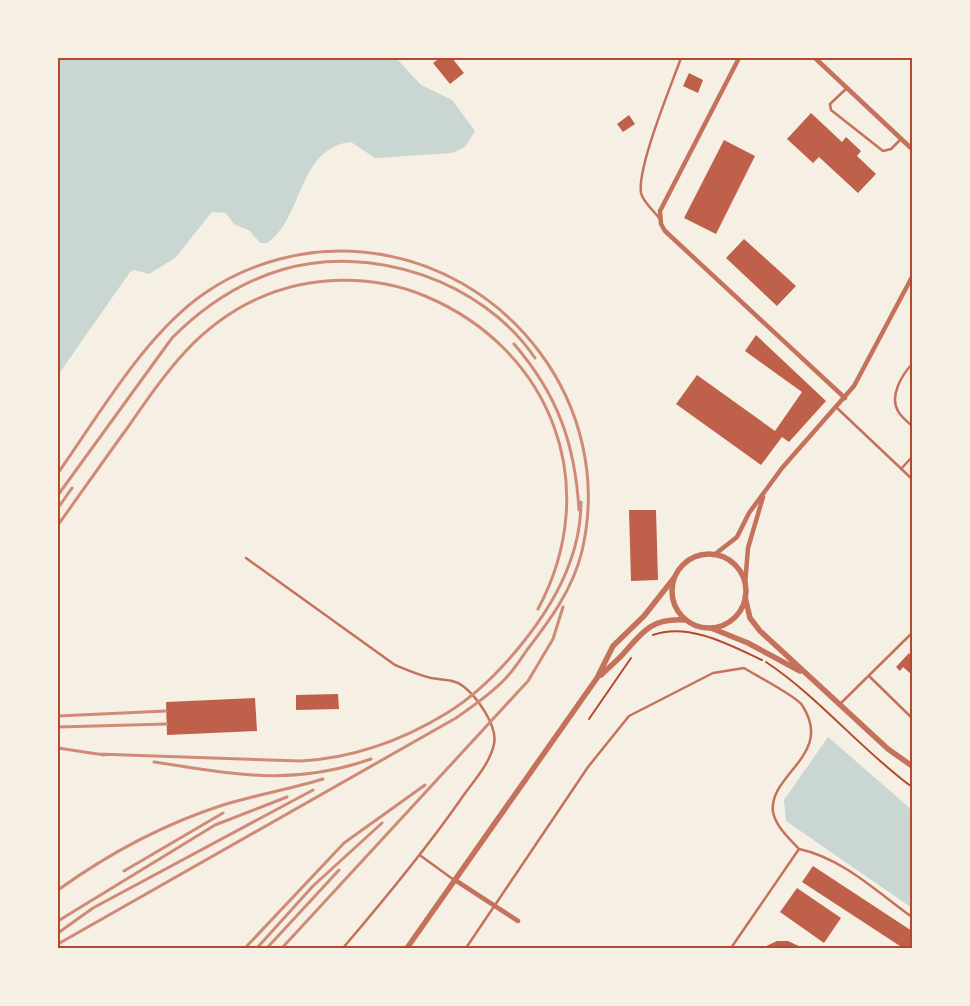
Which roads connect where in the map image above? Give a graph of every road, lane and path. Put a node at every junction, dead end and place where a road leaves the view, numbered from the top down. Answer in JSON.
{"nodes":[{"id":1,"x":681,"y":58,"type":"edge"},
{"id":2,"x":739,"y":58,"type":"edge"},
{"id":3,"x":814,"y":58,"type":"edge"},
{"id":4,"x":847,"y":88,"type":"junction"},
{"id":5,"x":901,"y":139,"type":"junction"},
{"id":6,"x":912,"y":149,"type":"edge"},
{"id":7,"x":660,"y":220,"type":"junction"},
{"id":8,"x":912,"y":277,"type":"edge"},
{"id":9,"x":912,"y":364,"type":"edge"},
{"id":10,"x":845,"y":398,"type":"junction"},
{"id":11,"x":836,"y":408,"type":"junction"},
{"id":12,"x":912,"y":426,"type":"edge"},
{"id":13,"x":912,"y":457,"type":"edge"},
{"id":14,"x":901,"y":469,"type":"junction"},
{"id":15,"x":912,"y":479,"type":"edge"},
{"id":16,"x":764,"y":493,"type":"junction"},
{"id":17,"x":714,"y":555,"type":"junction"},
{"id":18,"x":246,"y":558,"type":"dead end"},
{"id":19,"x":674,"y":578,"type":"junction"},
{"id":20,"x":745,"y":585,"type":"junction"},
{"id":21,"x":745,"y":597,"type":"junction"},
{"id":22,"x":686,"y":620,"type":"junction"},
{"id":23,"x":711,"y":628,"type":"junction"},
{"id":24,"x":912,"y":633,"type":"edge"},
{"id":25,"x":647,"y":639,"type":"dead end"},
{"id":26,"x":631,"y":657,"type":"dead end"},
{"id":27,"x":806,"y":674,"type":"junction"},
{"id":28,"x":869,"y":676,"type":"junction"},
{"id":29,"x":597,"y":678,"type":"junction"},
{"id":30,"x":840,"y":704,"type":"junction"},
{"id":31,"x":912,"y":718,"type":"edge"},
{"id":32,"x":589,"y":719,"type":"dead end"},
{"id":33,"x":912,"y":766,"type":"edge"},
{"id":34,"x":912,"y":787,"type":"edge"},
{"id":35,"x":799,"y":849,"type":"junction"},
{"id":36,"x":421,"y":856,"type":"junction"},
{"id":37,"x":455,"y":880,"type":"junction"},
{"id":38,"x":494,"y":906,"type":"junction"},
{"id":39,"x":912,"y":917,"type":"edge"},
{"id":40,"x":518,"y":921,"type":"dead end"},
{"id":41,"x":343,"y":948,"type":"edge"},
{"id":42,"x":407,"y":948,"type":"edge"},
{"id":43,"x":466,"y":948,"type":"edge"},
{"id":44,"x":731,"y":948,"type":"edge"}],
"edges":[{"from":1,"to":7,"type":"lane"},
{"from":2,"to":7,"type":"street"},
{"from":3,"to":4,"type":"street"},
{"from":4,"to":5,"type":"street"},
{"from":4,"to":5,"type":"lane"},
{"from":5,"to":6,"type":"street"},
{"from":7,"to":10,"type":"street"},
{"from":8,"to":10,"type":"street"},
{"from":9,"to":12,"type":"lane"},
{"from":10,"to":11,"type":"street"},
{"from":11,"to":14,"type":"lane"},
{"from":11,"to":16,"type":"street"},
{"from":13,"to":14,"type":"lane"},
{"from":14,"to":15,"type":"lane"},
{"from":16,"to":17,"type":"street"},
{"from":16,"to":20,"type":"street"},
{"from":17,"to":19,"type":"street"},
{"from":17,"to":20,"type":"street"},
{"from":18,"to":36,"type":"lane"},
{"from":19,"to":22,"type":"street"},
{"from":19,"to":29,"type":"street"},
{"from":20,"to":21,"type":"street"},
{"from":21,"to":23,"type":"street"},
{"from":21,"to":27,"type":"street"},
{"from":22,"to":23,"type":"street"},
{"from":22,"to":29,"type":"street"},
{"from":23,"to":27,"type":"street"},
{"from":24,"to":28,"type":"lane"},
{"from":25,"to":34,"type":"path"},
{"from":26,"to":32,"type":"path"},
{"from":27,"to":30,"type":"street"},
{"from":28,"to":30,"type":"lane"},
{"from":28,"to":31,"type":"lane"},
{"from":29,"to":37,"type":"street"},
{"from":30,"to":33,"type":"street"},
{"from":35,"to":38,"type":"lane"},
{"from":35,"to":39,"type":"lane"},
{"from":35,"to":44,"type":"lane"},
{"from":36,"to":37,"type":"lane"},
{"from":36,"to":41,"type":"lane"},
{"from":37,"to":38,"type":"street"},
{"from":37,"to":42,"type":"street"},
{"from":38,"to":40,"type":"street"},
{"from":38,"to":43,"type":"lane"}]}
